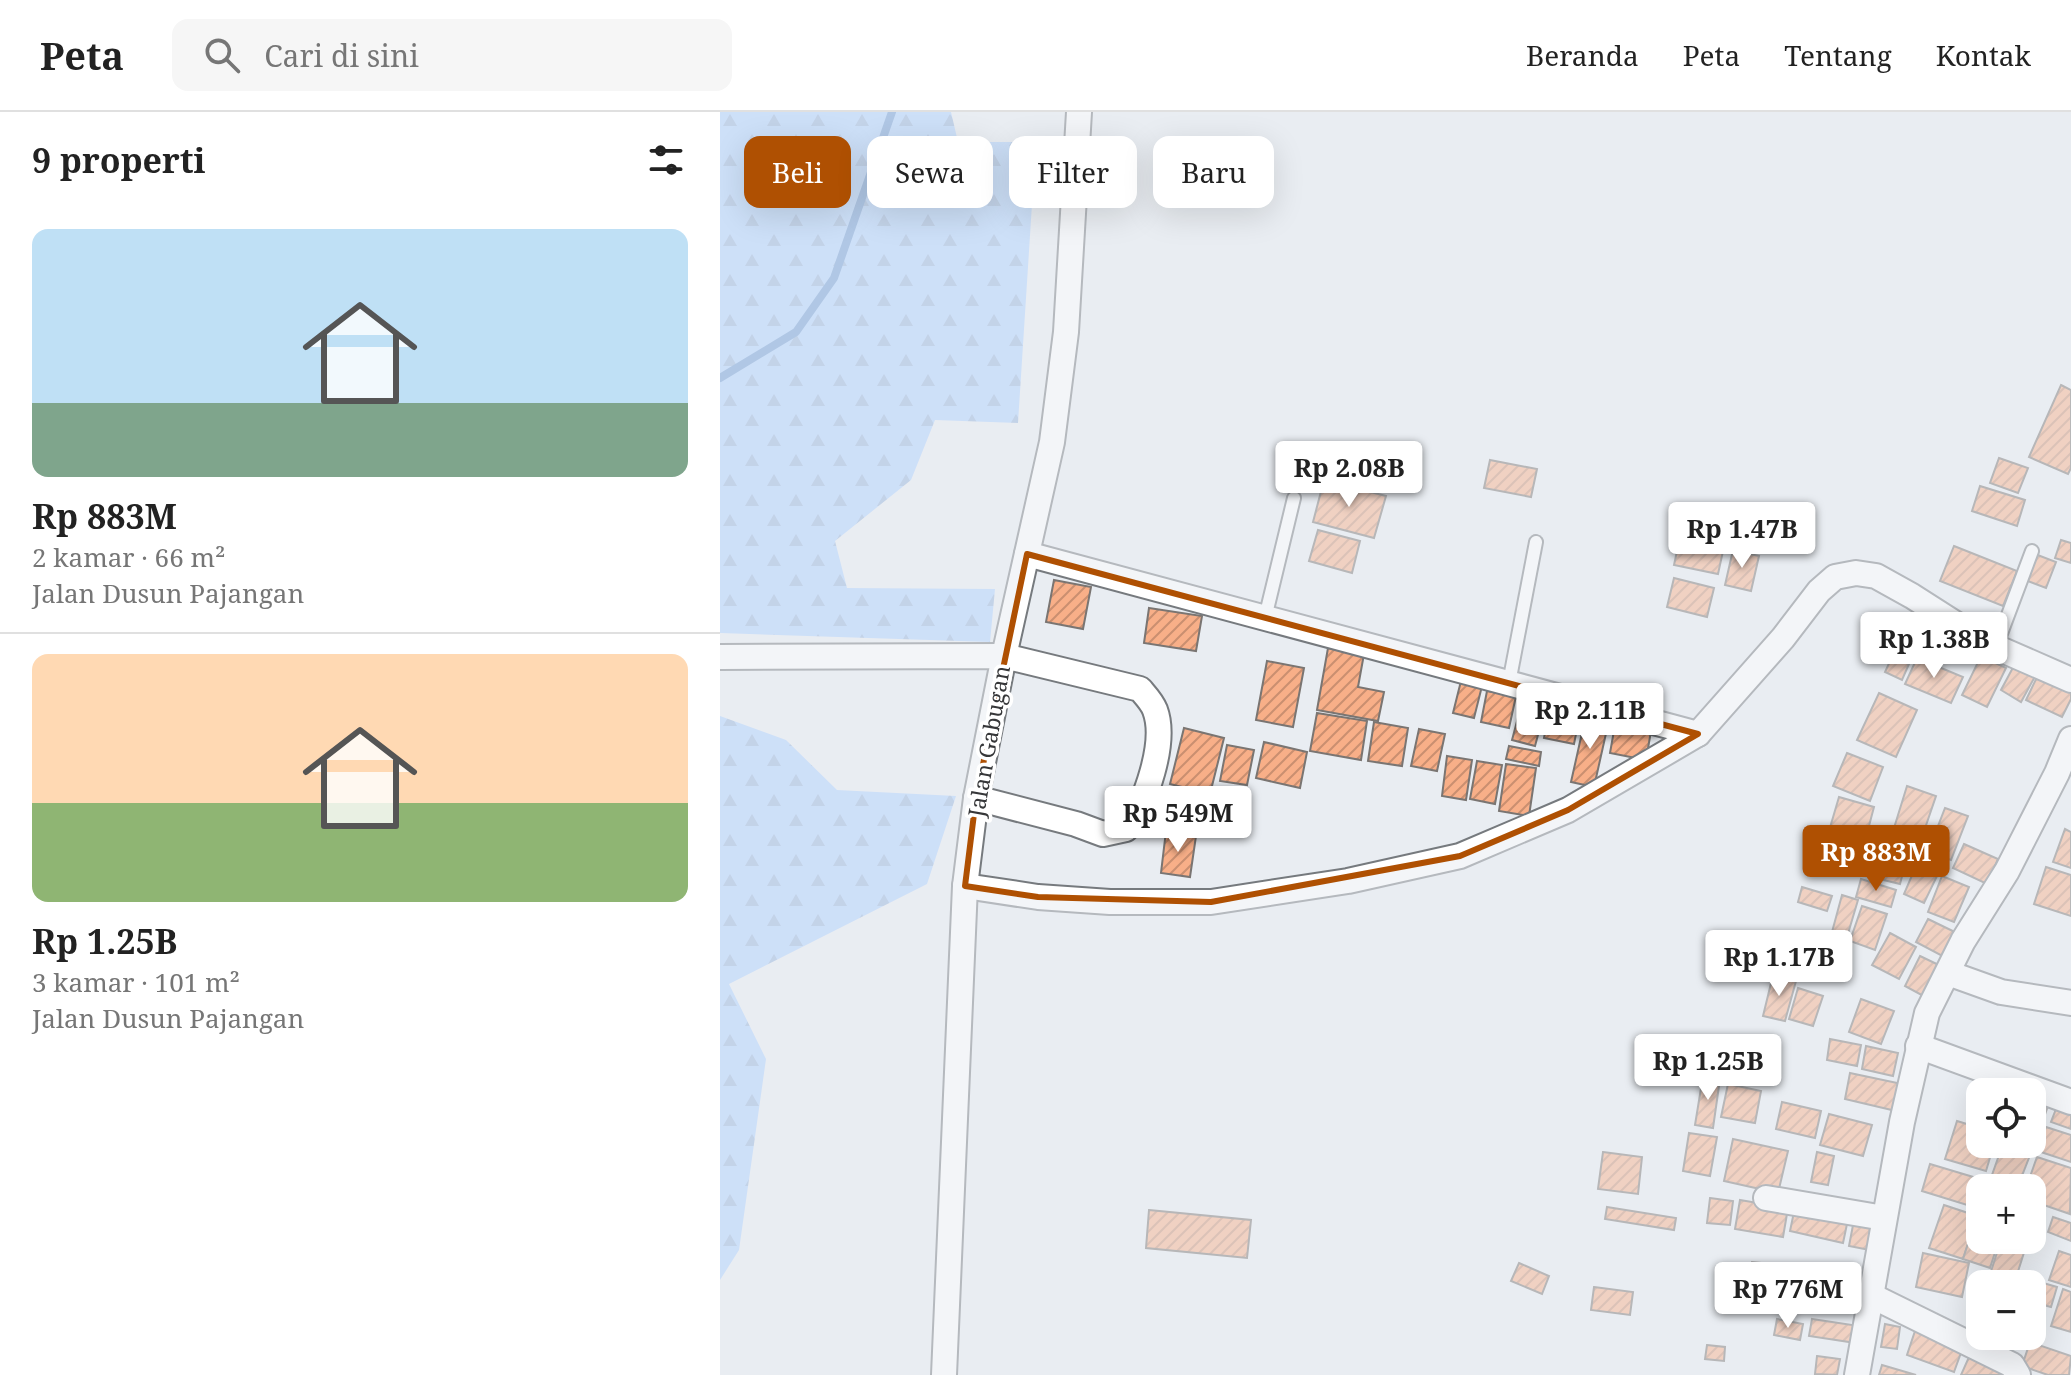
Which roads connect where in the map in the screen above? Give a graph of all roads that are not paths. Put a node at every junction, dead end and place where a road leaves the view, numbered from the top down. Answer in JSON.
{"nodes":[{"id":1,"x":1079,"y":112,"type":"edge"},
{"id":2,"x":1294,"y":498,"type":"dead end"},
{"id":3,"x":1536,"y":542,"type":"dead end"},
{"id":4,"x":2032,"y":551,"type":"dead end"},
{"id":5,"x":1027,"y":554,"type":"junction"},
{"id":6,"x":1265,"y":618,"type":"junction"},
{"id":7,"x":1996,"y":647,"type":"junction"},
{"id":8,"x":1004,"y":656,"type":"junction"},
{"id":9,"x":720,"y":657,"type":"edge"},
{"id":10,"x":2071,"y":680,"type":"edge"},
{"id":11,"x":1509,"y":683,"type":"junction"},
{"id":12,"x":1698,"y":734,"type":"junction"},
{"id":13,"x":2071,"y":739,"type":"edge"},
{"id":14,"x":976,"y":798,"type":"junction"},
{"id":15,"x":965,"y":886,"type":"junction"},
{"id":16,"x":1948,"y":973,"type":"junction"},
{"id":17,"x":2071,"y":1003,"type":"edge"},
{"id":18,"x":1918,"y":1046,"type":"junction"},
{"id":19,"x":2071,"y":1102,"type":"edge"},
{"id":20,"x":1766,"y":1198,"type":"dead end"},
{"id":21,"x":1884,"y":1218,"type":"junction"},
{"id":22,"x":1870,"y":1295,"type":"junction"},
{"id":23,"x":944,"y":1375,"type":"edge"},
{"id":24,"x":1857,"y":1375,"type":"edge"},
{"id":25,"x":2018,"y":1375,"type":"edge"}],
"edges":[{"from":1,"to":5,"type":"street","name":"Jalan Gabugan"},
{"from":2,"to":6,"type":"lane"},
{"from":3,"to":11,"type":"lane"},
{"from":4,"to":7,"type":"lane"},
{"from":5,"to":6,"type":"street"},
{"from":5,"to":8,"type":"street","name":"Jalan Gabugan"},
{"from":6,"to":11,"type":"street"},
{"from":7,"to":10,"type":"street"},
{"from":7,"to":12,"type":"street"},
{"from":8,"to":9,"type":"street"},
{"from":8,"to":14,"type":"street","name":"Jalan Gabugan"},
{"from":8,"to":14,"type":"street"},
{"from":11,"to":12,"type":"street"},
{"from":12,"to":15,"type":"street"},
{"from":13,"to":16,"type":"street"},
{"from":14,"to":15,"type":"street","name":"Jalan Gabugan"},
{"from":15,"to":23,"type":"street","name":"Jalan Gabugan"},
{"from":16,"to":17,"type":"street"},
{"from":16,"to":18,"type":"street"},
{"from":18,"to":19,"type":"street"},
{"from":18,"to":21,"type":"street"},
{"from":20,"to":21,"type":"street"},
{"from":21,"to":22,"type":"street"},
{"from":22,"to":24,"type":"street"},
{"from":22,"to":25,"type":"street"}]}
